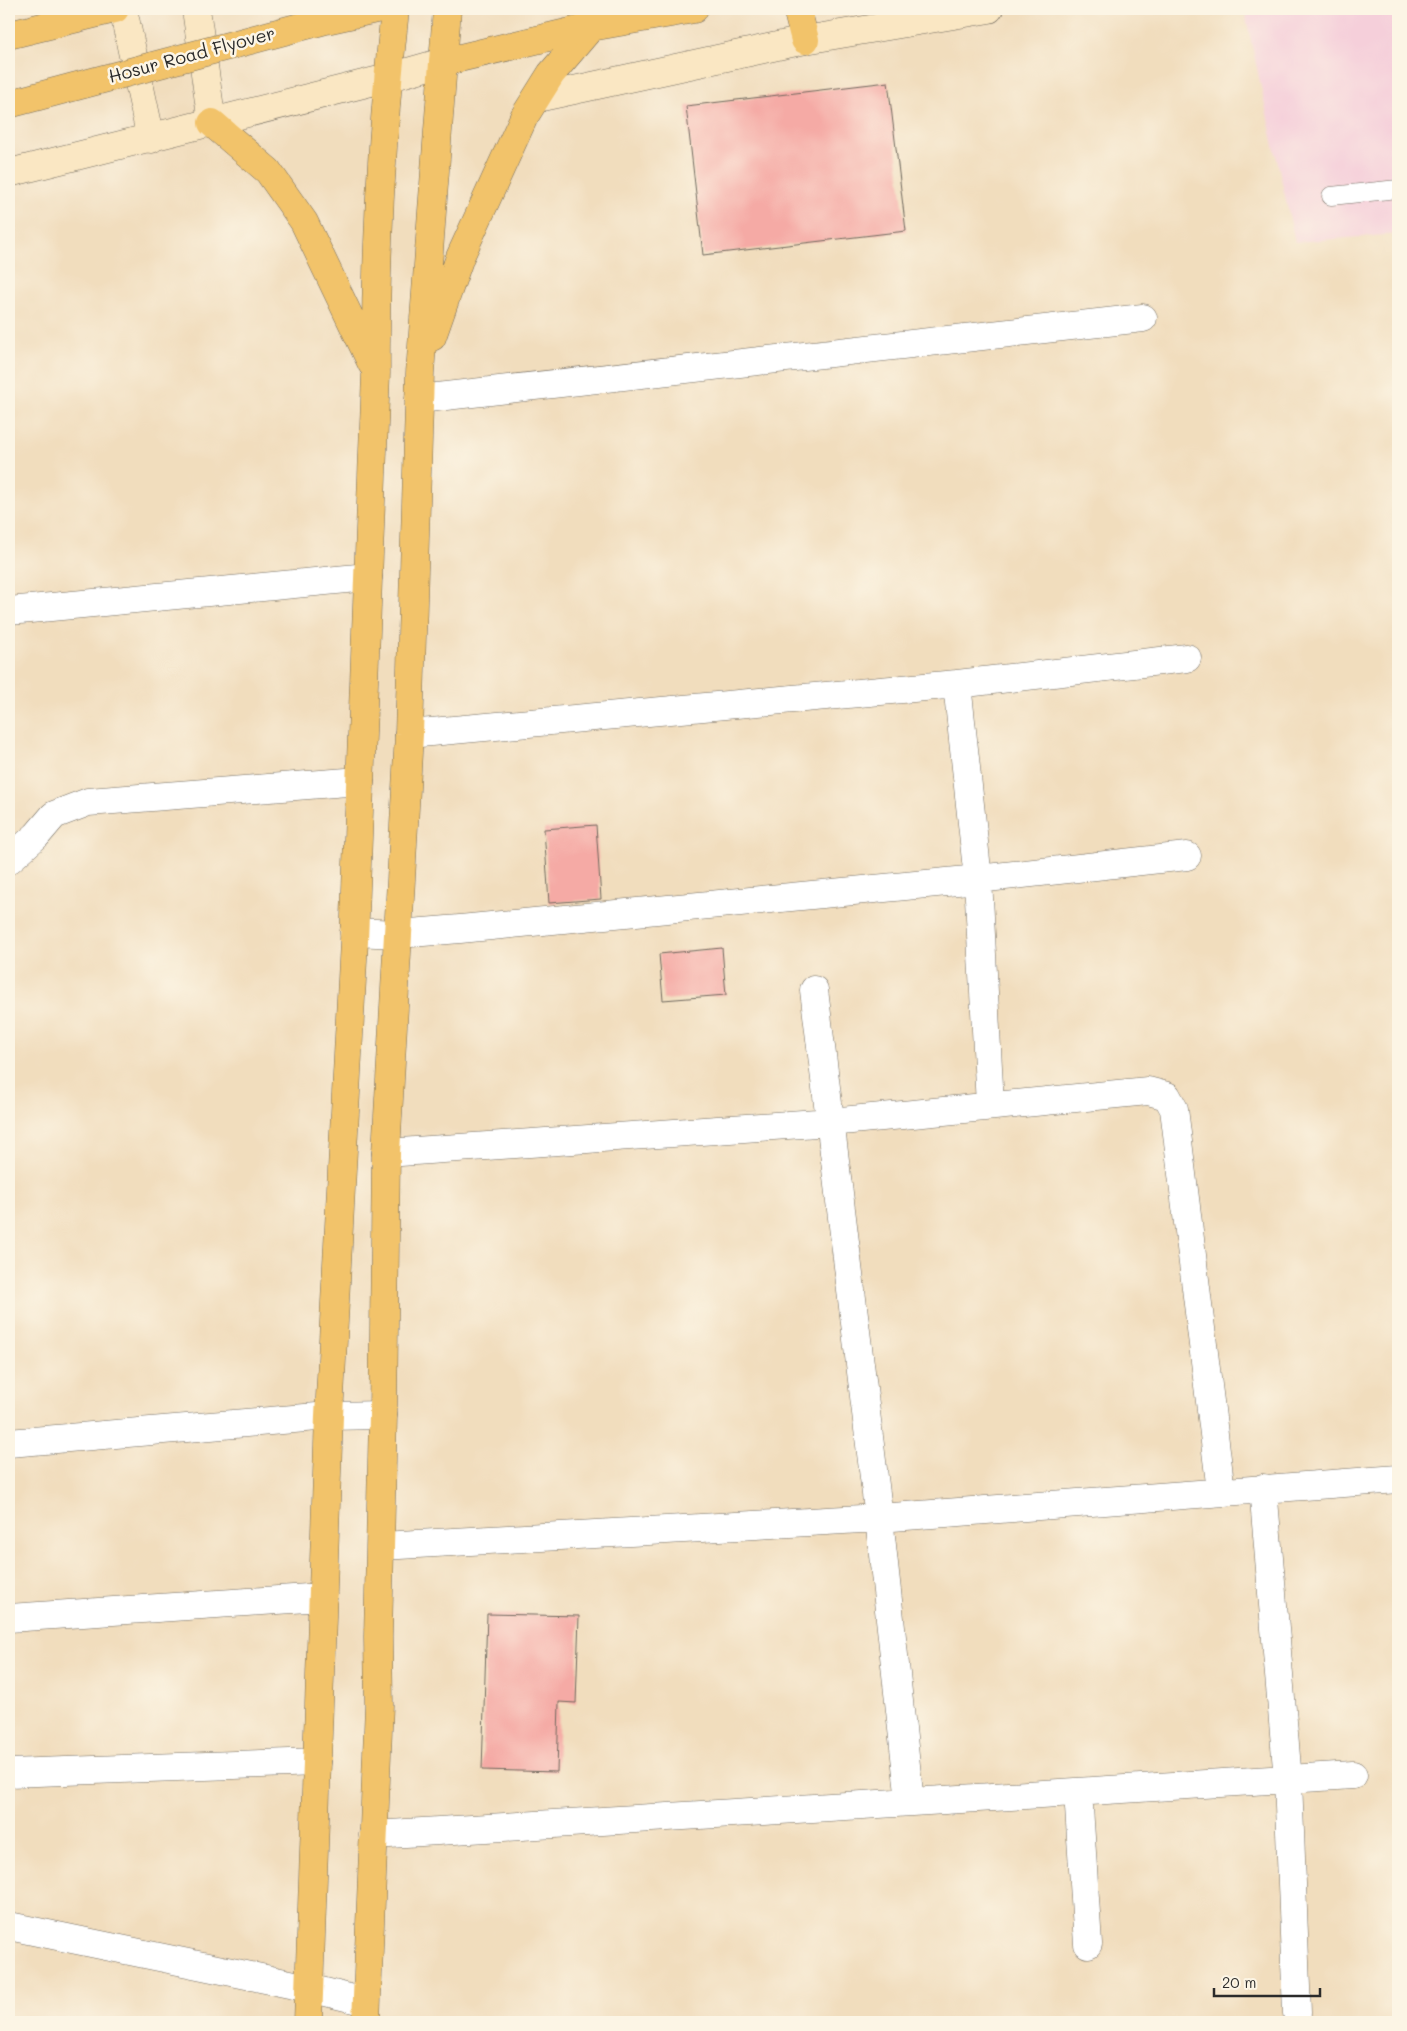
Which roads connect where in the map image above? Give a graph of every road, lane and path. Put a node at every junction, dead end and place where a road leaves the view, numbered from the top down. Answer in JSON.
{"nodes":[{"id":1,"x":115,"y":9,"type":"edge"},
{"id":2,"x":123,"y":9,"type":"edge"},
{"id":3,"x":196,"y":9,"type":"edge"},
{"id":4,"x":376,"y":9,"type":"edge"},
{"id":5,"x":395,"y":9,"type":"edge"},
{"id":6,"x":447,"y":9,"type":"edge"},
{"id":7,"x":694,"y":9,"type":"edge"},
{"id":8,"x":797,"y":9,"type":"edge"},
{"id":9,"x":989,"y":9,"type":"edge"},
{"id":10,"x":591,"y":18,"type":"edge"},
{"id":11,"x":9,"y":36,"type":"edge"},
{"id":12,"x":805,"y":40,"type":"junction"},
{"id":13,"x":443,"y":62,"type":"junction"},
{"id":14,"x":388,"y":78,"type":"junction"},
{"id":15,"x":537,"y":98,"type":"junction"},
{"id":16,"x":9,"y":104,"type":"edge"},
{"id":17,"x":212,"y":123,"type":"junction"},
{"id":18,"x":151,"y":138,"type":"junction"},
{"id":19,"x":9,"y":173,"type":"edge"},
{"id":20,"x":1398,"y":189,"type":"edge"},
{"id":21,"x":1331,"y":196,"type":"dead end"},
{"id":22,"x":1143,"y":318,"type":"dead end"},
{"id":23,"x":376,"y":373,"type":"junction"},
{"id":24,"x":420,"y":386,"type":"junction"},
{"id":25,"x":368,"y":577,"type":"junction"},
{"id":26,"x":9,"y":611,"type":"edge"},
{"id":27,"x":1187,"y":658,"type":"dead end"},
{"id":28,"x":957,"y":684,"type":"junction"},
{"id":29,"x":409,"y":734,"type":"junction"},
{"id":30,"x":360,"y":781,"type":"junction"},
{"id":31,"x":1187,"y":856,"type":"dead end"},
{"id":32,"x":9,"y":860,"type":"edge"},
{"id":33,"x":978,"y":879,"type":"junction"},
{"id":34,"x":354,"y":932,"type":"junction"},
{"id":35,"x":398,"y":934,"type":"junction"},
{"id":36,"x":814,"y":990,"type":"dead end"},
{"id":37,"x":990,"y":1105,"type":"junction"},
{"id":38,"x":831,"y":1122,"type":"junction"},
{"id":39,"x":386,"y":1152,"type":"junction"},
{"id":40,"x":383,"y":1415,"type":"junction"},
{"id":41,"x":329,"y":1416,"type":"junction"},
{"id":42,"x":9,"y":1443,"type":"edge"},
{"id":43,"x":1398,"y":1479,"type":"edge"},
{"id":44,"x":1263,"y":1488,"type":"junction"},
{"id":45,"x":1221,"y":1491,"type":"junction"},
{"id":46,"x":879,"y":1518,"type":"junction"},
{"id":47,"x":380,"y":1546,"type":"junction"},
{"id":48,"x":323,"y":1597,"type":"junction"},
{"id":49,"x":9,"y":1618,"type":"edge"},
{"id":50,"x":317,"y":1762,"type":"junction"},
{"id":51,"x":9,"y":1773,"type":"edge"},
{"id":52,"x":1353,"y":1775,"type":"dead end"},
{"id":53,"x":1288,"y":1780,"type":"junction"},
{"id":54,"x":1078,"y":1792,"type":"junction"},
{"id":55,"x":910,"y":1802,"type":"junction"},
{"id":56,"x":373,"y":1835,"type":"junction"},
{"id":57,"x":9,"y":1926,"type":"edge"},
{"id":58,"x":1088,"y":1944,"type":"dead end"},
{"id":59,"x":309,"y":1988,"type":"junction"},
{"id":60,"x":366,"y":2012,"type":"edge"},
{"id":61,"x":1297,"y":2013,"type":"dead end"},
{"id":62,"x":308,"y":2022,"type":"edge"}],
"edges":[{"from":1,"to":11,"type":"main road"},
{"from":2,"to":18,"type":"street"},
{"from":3,"to":17,"type":"street"},
{"from":4,"to":16,"type":"main road","name":"Hosur Road Flyover","bridge":true},
{"from":5,"to":14,"type":"main road"},
{"from":6,"to":13,"type":"main road"},
{"from":7,"to":10,"type":"main road"},
{"from":8,"to":12,"type":"main road"},
{"from":9,"to":12,"type":"street"},
{"from":10,"to":13,"type":"main road"},
{"from":10,"to":15,"type":"main road"},
{"from":12,"to":15,"type":"street"},
{"from":13,"to":14,"type":"street"},
{"from":13,"to":24,"type":"main road"},
{"from":14,"to":17,"type":"street"},
{"from":14,"to":23,"type":"main road"},
{"from":15,"to":24,"type":"main road"},
{"from":17,"to":18,"type":"street"},
{"from":17,"to":23,"type":"main road"},
{"from":18,"to":19,"type":"street"},
{"from":20,"to":21,"type":"lane"},
{"from":22,"to":24,"type":"street"},
{"from":23,"to":25,"type":"main road"},
{"from":24,"to":29,"type":"main road"},
{"from":25,"to":26,"type":"street"},
{"from":25,"to":30,"type":"main road"},
{"from":27,"to":28,"type":"street"},
{"from":28,"to":29,"type":"street"},
{"from":28,"to":33,"type":"street"},
{"from":29,"to":35,"type":"main road"},
{"from":30,"to":32,"type":"street"},
{"from":30,"to":34,"type":"main road"},
{"from":31,"to":33,"type":"street"},
{"from":33,"to":35,"type":"street"},
{"from":33,"to":37,"type":"street"},
{"from":34,"to":35,"type":"street"},
{"from":34,"to":41,"type":"main road"},
{"from":35,"to":39,"type":"main road"},
{"from":36,"to":38,"type":"street"},
{"from":37,"to":38,"type":"street"},
{"from":37,"to":45,"type":"street"},
{"from":38,"to":39,"type":"street"},
{"from":38,"to":46,"type":"street"},
{"from":39,"to":40,"type":"main road"},
{"from":40,"to":41,"type":"street"},
{"from":40,"to":47,"type":"main road"},
{"from":41,"to":42,"type":"street"},
{"from":41,"to":48,"type":"main road"},
{"from":43,"to":44,"type":"street"},
{"from":44,"to":45,"type":"street"},
{"from":44,"to":53,"type":"street"},
{"from":45,"to":46,"type":"street"},
{"from":46,"to":47,"type":"street"},
{"from":46,"to":55,"type":"street"},
{"from":47,"to":56,"type":"main road"},
{"from":48,"to":49,"type":"street"},
{"from":48,"to":50,"type":"main road"},
{"from":50,"to":51,"type":"street"},
{"from":50,"to":59,"type":"main road"},
{"from":52,"to":53,"type":"street"},
{"from":53,"to":54,"type":"street"},
{"from":53,"to":61,"type":"street"},
{"from":54,"to":55,"type":"street"},
{"from":54,"to":58,"type":"street"},
{"from":55,"to":56,"type":"street"},
{"from":56,"to":60,"type":"main road"},
{"from":57,"to":59,"type":"street"},
{"from":59,"to":60,"type":"street"},
{"from":59,"to":62,"type":"main road"}]}
